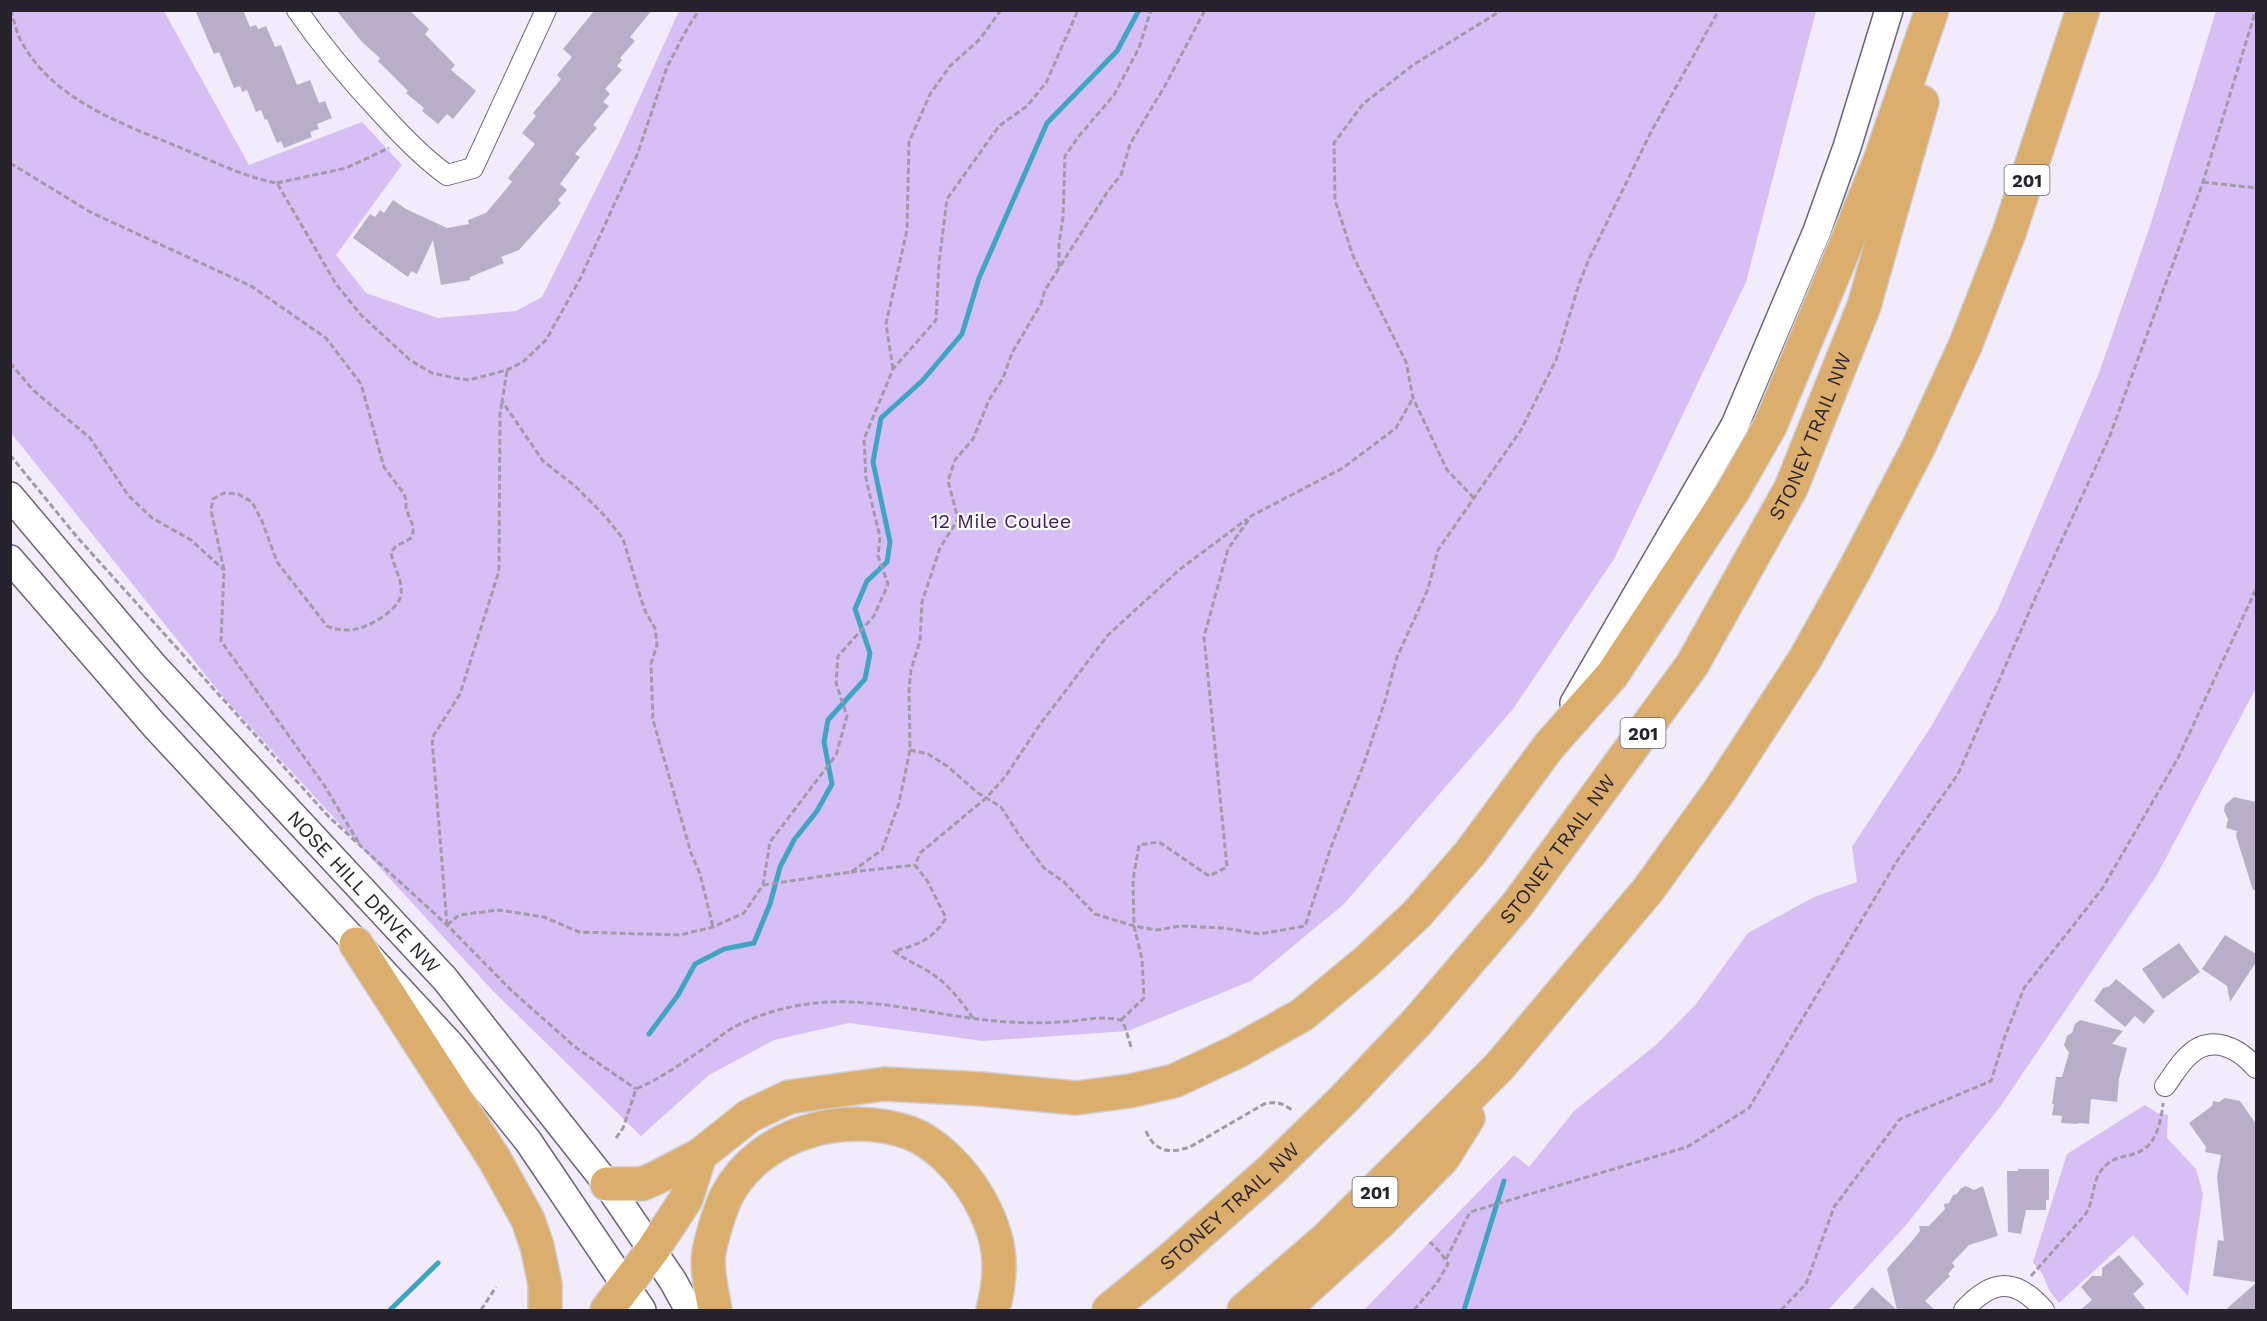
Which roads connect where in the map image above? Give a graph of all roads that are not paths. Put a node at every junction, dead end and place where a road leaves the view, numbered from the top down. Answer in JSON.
{"nodes":[{"id":1,"x":297,"y":10,"type":"edge"},
{"id":2,"x":546,"y":10,"type":"edge"},
{"id":3,"x":1889,"y":10,"type":"edge"},
{"id":4,"x":1932,"y":10,"type":"edge"},
{"id":5,"x":1949,"y":10,"type":"edge"},
{"id":6,"x":2083,"y":10,"type":"edge"},
{"id":7,"x":10,"y":496,"type":"edge"},
{"id":8,"x":10,"y":559,"type":"edge"},
{"id":9,"x":1549,"y":746,"type":"junction"},
{"id":10,"x":356,"y":944,"type":"junction"},
{"id":11,"x":1499,"y":1067,"type":"junction"},
{"id":12,"x":2256,"y":1068,"type":"edge"},
{"id":13,"x":2165,"y":1086,"type":"road end"},
{"id":14,"x":700,"y":1155,"type":"junction"},
{"id":15,"x":607,"y":1184,"type":"junction"},
{"id":16,"x":652,"y":1251,"type":"junction"},
{"id":17,"x":633,"y":1297,"type":"edge"},
{"id":18,"x":545,"y":1311,"type":"edge"},
{"id":19,"x":607,"y":1311,"type":"edge"},
{"id":20,"x":689,"y":1311,"type":"edge"},
{"id":21,"x":715,"y":1311,"type":"edge"},
{"id":22,"x":993,"y":1311,"type":"edge"},
{"id":23,"x":1109,"y":1311,"type":"edge"},
{"id":24,"x":1244,"y":1311,"type":"edge"},
{"id":25,"x":1283,"y":1311,"type":"edge"},
{"id":26,"x":1964,"y":1311,"type":"edge"},
{"id":27,"x":2044,"y":1311,"type":"edge"}],
"edges":[{"from":1,"to":2,"type":"street"},
{"from":3,"to":9,"type":"street"},
{"from":4,"to":9,"type":"highway"},
{"from":5,"to":23,"type":"highway","name":"STONEY TRAIL NW","number":"201"},
{"from":6,"to":11,"type":"highway","number":"201"},
{"from":7,"to":15,"type":"street","name":"NOSE HILL DRIVE NW"},
{"from":8,"to":10,"type":"street","name":"NOSE HILL DRIVE NW"},
{"from":9,"to":14,"type":"highway"},
{"from":10,"to":17,"type":"street","name":"NOSE HILL DRIVE NW"},
{"from":10,"to":18,"type":"highway"},
{"from":11,"to":24,"type":"highway","number":"201"},
{"from":11,"to":25,"type":"highway"},
{"from":12,"to":13,"type":"street"},
{"from":14,"to":15,"type":"highway"},
{"from":14,"to":16,"type":"highway"},
{"from":15,"to":16,"type":"street","name":"NOSE HILL DRIVE NW"},
{"from":16,"to":17,"type":"highway"},
{"from":16,"to":20,"type":"street","name":"NOSE HILL DRIVE NW"},
{"from":17,"to":19,"type":"highway"},
{"from":21,"to":22,"type":"highway"},
{"from":26,"to":27,"type":"street"}]}
